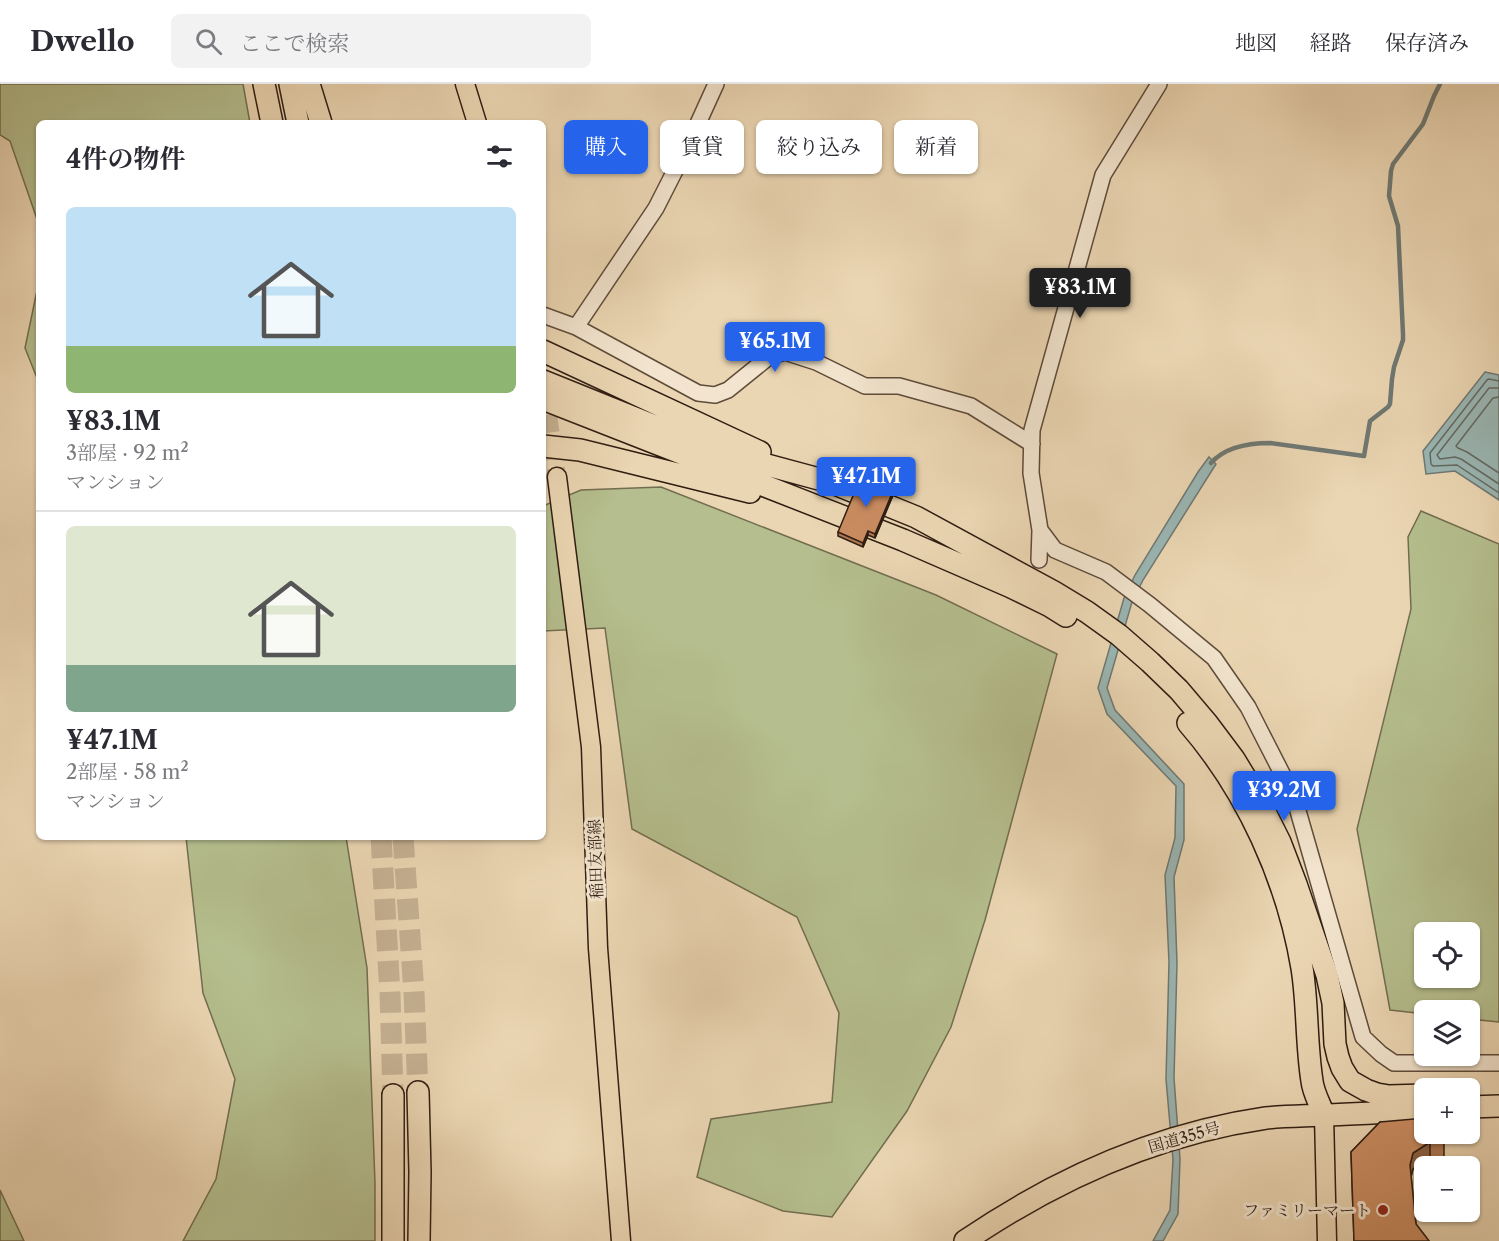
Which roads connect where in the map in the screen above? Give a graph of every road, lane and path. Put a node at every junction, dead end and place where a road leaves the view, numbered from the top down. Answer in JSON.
{"nodes":[{"id":1,"x":264,"y":84,"type":"edge"},
{"id":2,"x":290,"y":84,"type":"edge"},
{"id":3,"x":309,"y":84,"type":"edge"},
{"id":4,"x":465,"y":84,"type":"edge"},
{"id":5,"x":716,"y":84,"type":"edge"},
{"id":6,"x":1159,"y":84,"type":"edge"},
{"id":7,"x":271,"y":120,"type":"edge"},
{"id":8,"x":297,"y":120,"type":"edge"},
{"id":9,"x":320,"y":120,"type":"edge"},
{"id":10,"x":476,"y":120,"type":"edge"},
{"id":11,"x":546,"y":316,"type":"edge"},
{"id":12,"x":576,"y":327,"type":"junction"},
{"id":13,"x":546,"y":352,"type":"edge"},
{"id":14,"x":546,"y":382,"type":"edge"},
{"id":15,"x":546,"y":400,"type":"edge"},
{"id":16,"x":1032,"y":444,"type":"junction"},
{"id":17,"x":546,"y":446,"type":"edge"},
{"id":18,"x":557,"y":477,"type":"tunnel mouth"},
{"id":19,"x":830,"y":482,"type":"junction"},
{"id":20,"x":821,"y":508,"type":"junction"},
{"id":21,"x":1040,"y":530,"type":"junction"},
{"id":22,"x":1039,"y":560,"type":"dead end"},
{"id":23,"x":1309,"y":924,"type":"junction"},
{"id":24,"x":1499,"y":1063,"type":"edge"},
{"id":25,"x":418,"y":1092,"type":"tunnel mouth"},
{"id":26,"x":1480,"y":1093,"type":"edge"},
{"id":27,"x":1499,"y":1093,"type":"edge"},
{"id":28,"x":393,"y":1095,"type":"tunnel mouth"},
{"id":29,"x":1414,"y":1095,"type":"edge"},
{"id":30,"x":1499,"y":1106,"type":"edge"},
{"id":31,"x":1480,"y":1107,"type":"edge"},
{"id":32,"x":1414,"y":1111,"type":"edge"},
{"id":33,"x":1324,"y":1115,"type":"junction"},
{"id":34,"x":393,"y":1241,"type":"edge"},
{"id":35,"x":419,"y":1241,"type":"edge"},
{"id":36,"x":621,"y":1241,"type":"edge"},
{"id":37,"x":965,"y":1241,"type":"edge"},
{"id":38,"x":1327,"y":1241,"type":"edge"}],
"edges":[{"from":1,"to":7,"type":"highway"},
{"from":2,"to":8,"type":"highway"},
{"from":3,"to":9,"type":"highway"},
{"from":4,"to":10,"type":"main road"},
{"from":5,"to":12,"type":"street"},
{"from":6,"to":16,"type":"street"},
{"from":11,"to":12,"type":"street"},
{"from":12,"to":16,"type":"street"},
{"from":13,"to":19,"type":"highway"},
{"from":14,"to":19,"type":"highway"},
{"from":15,"to":20,"type":"highway"},
{"from":16,"to":21,"type":"street"},
{"from":17,"to":20,"type":"highway"},
{"from":18,"to":36,"type":"main road","name":"稲田友部線"},
{"from":19,"to":23,"type":"highway"},
{"from":20,"to":33,"type":"highway"},
{"from":21,"to":22,"type":"street"},
{"from":21,"to":24,"type":"street"},
{"from":23,"to":29,"type":"highway"},
{"from":23,"to":33,"type":"highway"},
{"from":25,"to":35,"type":"highway"},
{"from":26,"to":27,"type":"highway"},
{"from":28,"to":34,"type":"highway"},
{"from":30,"to":31,"type":"highway"},
{"from":32,"to":33,"type":"highway","name":"国道355号"},
{"from":33,"to":37,"type":"highway","name":"国道355号"},
{"from":33,"to":38,"type":"main road"}]}
